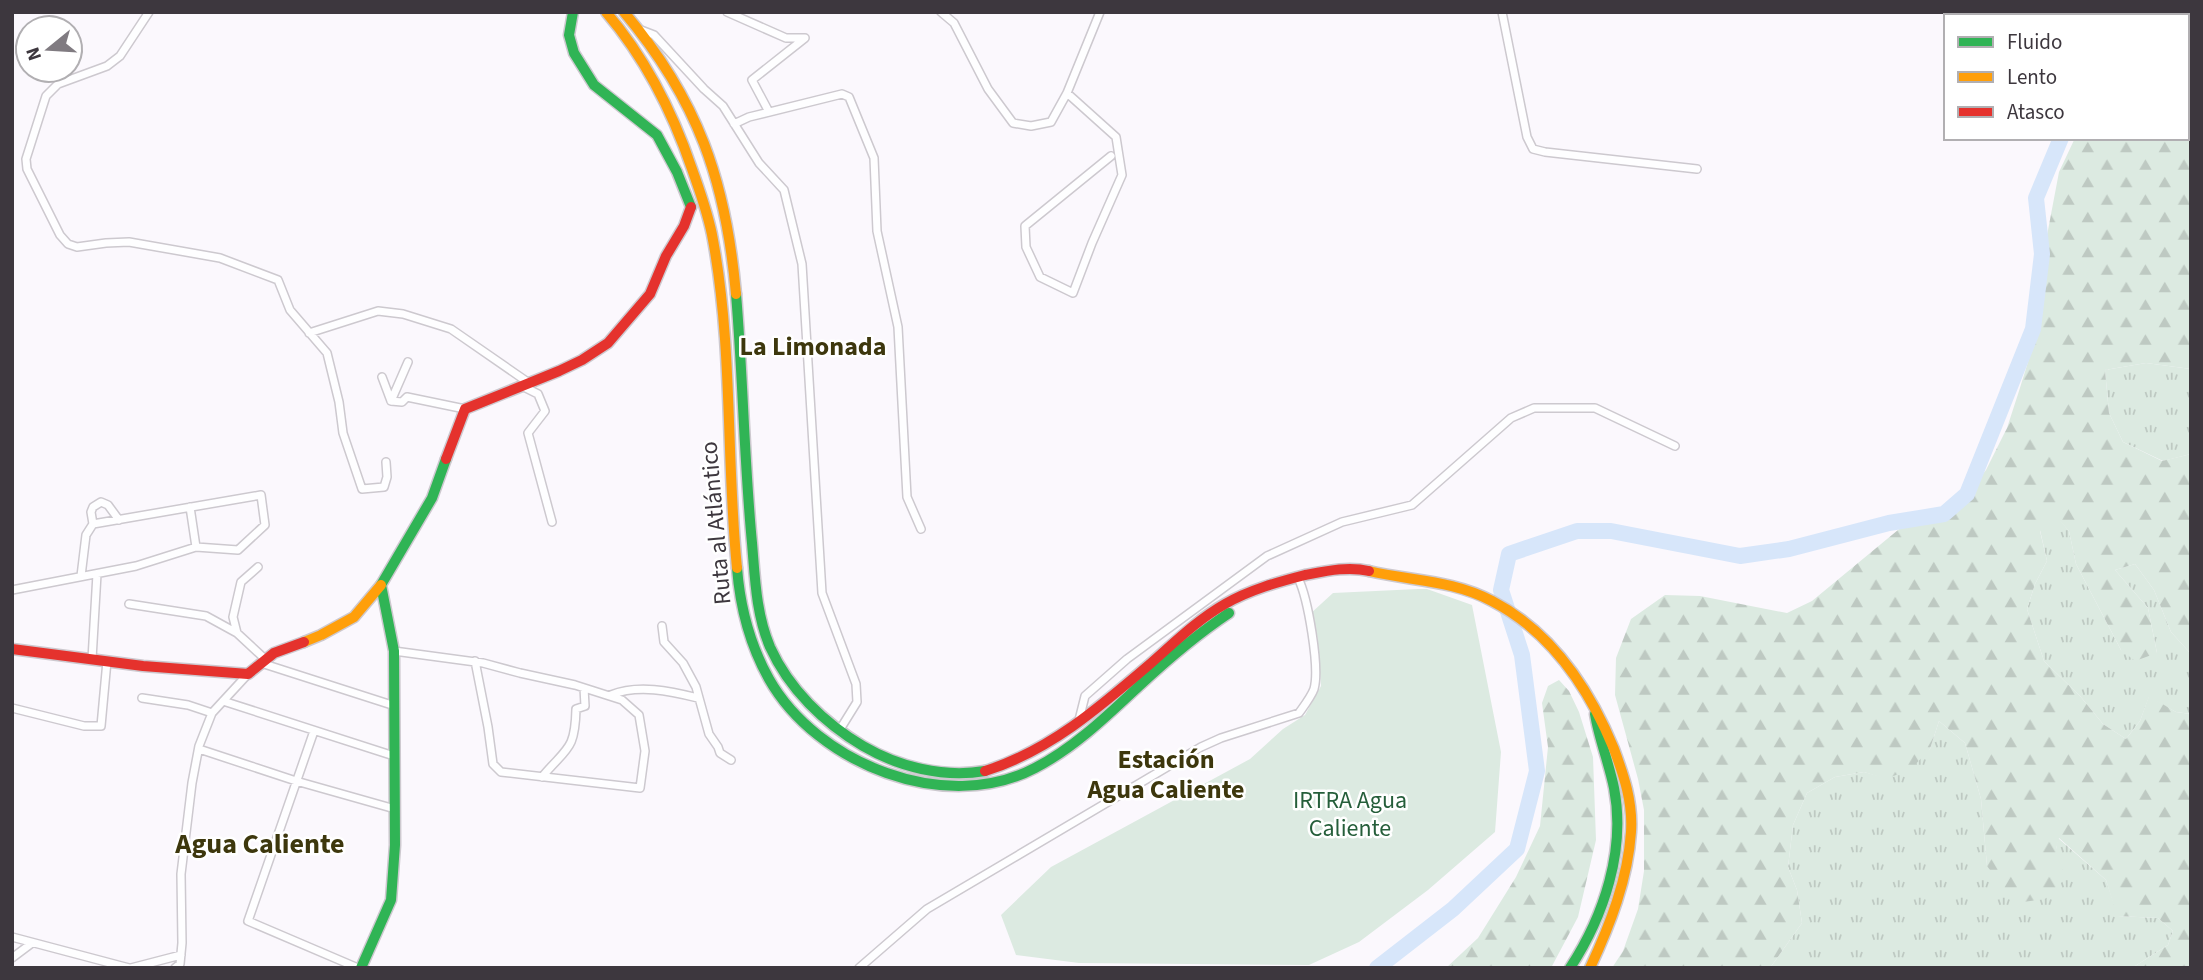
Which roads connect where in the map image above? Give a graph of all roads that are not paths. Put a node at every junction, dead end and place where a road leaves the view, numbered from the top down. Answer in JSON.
{"nodes":[{"id":1,"x":149,"y":12,"type":"edge"},
{"id":2,"x":573,"y":12,"type":"edge"},
{"id":3,"x":606,"y":12,"type":"edge"},
{"id":4,"x":624,"y":12,"type":"edge"},
{"id":5,"x":727,"y":12,"type":"edge"},
{"id":6,"x":941,"y":12,"type":"edge"},
{"id":7,"x":1100,"y":12,"type":"edge"},
{"id":8,"x":1502,"y":12,"type":"edge"},
{"id":9,"x":640,"y":30,"type":"junction"},
{"id":10,"x":1067,"y":93,"type":"junction"},
{"id":11,"x":769,"y":112,"type":"junction"},
{"id":12,"x":734,"y":124,"type":"junction"},
{"id":13,"x":1111,"y":156,"type":"dead end"},
{"id":14,"x":1697,"y":169,"type":"dead end"},
{"id":15,"x":309,"y":333,"type":"junction"},
{"id":16,"x":408,"y":362,"type":"dead end"},
{"id":17,"x":382,"y":377,"type":"dead end"},
{"id":18,"x":526,"y":385,"type":"junction"},
{"id":19,"x":391,"y":401,"type":"junction"},
{"id":20,"x":465,"y":409,"type":"junction"},
{"id":21,"x":1675,"y":446,"type":"dead end"},
{"id":22,"x":386,"y":462,"type":"dead end"},
{"id":23,"x":190,"y":507,"type":"junction"},
{"id":24,"x":119,"y":520,"type":"junction"},
{"id":25,"x":552,"y":522,"type":"dead end"},
{"id":26,"x":93,"y":524,"type":"junction"},
{"id":27,"x":921,"y":529,"type":"dead end"},
{"id":28,"x":196,"y":547,"type":"junction"},
{"id":29,"x":258,"y":567,"type":"dead end"},
{"id":30,"x":97,"y":574,"type":"junction"},
{"id":31,"x":81,"y":576,"type":"junction"},
{"id":32,"x":1300,"y":581,"type":"junction"},
{"id":33,"x":381,"y":585,"type":"junction"},
{"id":34,"x":12,"y":590,"type":"edge"},
{"id":35,"x":129,"y":604,"type":"dead end"},
{"id":36,"x":662,"y":625,"type":"dead end"},
{"id":37,"x":237,"y":633,"type":"junction"},
{"id":38,"x":12,"y":649,"type":"edge"},
{"id":39,"x":394,"y":651,"type":"junction"},
{"id":40,"x":92,"y":659,"type":"junction"},
{"id":41,"x":107,"y":661,"type":"junction"},
{"id":42,"x":263,"y":661,"type":"junction"},
{"id":43,"x":475,"y":661,"type":"junction"},
{"id":44,"x":248,"y":674,"type":"junction"},
{"id":45,"x":584,"y":688,"type":"junction"},
{"id":46,"x":610,"y":696,"type":"junction"},
{"id":47,"x":142,"y":698,"type":"dead end"},
{"id":48,"x":698,"y":698,"type":"junction"},
{"id":49,"x":223,"y":701,"type":"junction"},
{"id":50,"x":1593,"y":705,"type":"junction"},
{"id":51,"x":395,"y":706,"type":"junction"},
{"id":52,"x":13,"y":707,"type":"edge"},
{"id":53,"x":212,"y":713,"type":"junction"},
{"id":54,"x":1079,"y":720,"type":"junction"},
{"id":55,"x":314,"y":731,"type":"junction"},
{"id":56,"x":839,"y":731,"type":"junction"},
{"id":57,"x":199,"y":749,"type":"junction"},
{"id":58,"x":394,"y":756,"type":"junction"},
{"id":59,"x":731,"y":760,"type":"dead end"},
{"id":60,"x":542,"y":777,"type":"junction"},
{"id":61,"x":296,"y":781,"type":"junction"},
{"id":62,"x":395,"y":809,"type":"junction"},
{"id":63,"x":12,"y":937,"type":"edge"},
{"id":64,"x":32,"y":943,"type":"junction"},
{"id":65,"x":12,"y":958,"type":"edge"},
{"id":66,"x":178,"y":962,"type":"edge"},
{"id":67,"x":130,"y":968,"type":"edge"},
{"id":68,"x":190,"y":968,"type":"edge"},
{"id":69,"x":360,"y":968,"type":"edge"},
{"id":70,"x":859,"y":968,"type":"edge"},
{"id":71,"x":1570,"y":968,"type":"edge"},
{"id":72,"x":1590,"y":968,"type":"edge"}],
"edges":[{"from":1,"to":15,"type":"street"},
{"from":2,"to":18,"type":"main road"},
{"from":3,"to":32,"type":"main road","name":"Ruta al Atlántico"},
{"from":4,"to":9,"type":"main road","name":"Ruta al Atlántico"},
{"from":5,"to":11,"type":"street"},
{"from":6,"to":10,"type":"street"},
{"from":7,"to":10,"type":"street"},
{"from":8,"to":14,"type":"street"},
{"from":9,"to":12,"type":"street"},
{"from":9,"to":56,"type":"main road","name":"Ruta al Atlántico"},
{"from":10,"to":13,"type":"street"},
{"from":11,"to":12,"type":"street"},
{"from":11,"to":27,"type":"street"},
{"from":12,"to":56,"type":"street"},
{"from":15,"to":18,"type":"street"},
{"from":15,"to":22,"type":"street"},
{"from":16,"to":19,"type":"street"},
{"from":17,"to":19,"type":"street"},
{"from":18,"to":20,"type":"main road"},
{"from":18,"to":25,"type":"street"},
{"from":19,"to":20,"type":"street"},
{"from":20,"to":33,"type":"main road"},
{"from":21,"to":54,"type":"street"},
{"from":23,"to":24,"type":"street"},
{"from":23,"to":28,"type":"street"},
{"from":23,"to":28,"type":"street"},
{"from":24,"to":26,"type":"street"},
{"from":24,"to":26,"type":"street"},
{"from":26,"to":31,"type":"street"},
{"from":28,"to":30,"type":"street"},
{"from":29,"to":37,"type":"street"},
{"from":30,"to":31,"type":"street"},
{"from":30,"to":40,"type":"street"},
{"from":31,"to":34,"type":"street"},
{"from":32,"to":50,"type":"main road","name":"Ruta al Atlántico"},
{"from":32,"to":54,"type":"main road","name":"Ruta al Atlántico"},
{"from":32,"to":70,"type":"street"},
{"from":33,"to":39,"type":"main road"},
{"from":33,"to":42,"type":"main road"},
{"from":35,"to":37,"type":"street"},
{"from":36,"to":48,"type":"street"},
{"from":37,"to":42,"type":"street"},
{"from":38,"to":40,"type":"main road"},
{"from":39,"to":43,"type":"street"},
{"from":39,"to":51,"type":"main road"},
{"from":40,"to":41,"type":"main road"},
{"from":41,"to":44,"type":"main road"},
{"from":41,"to":52,"type":"street"},
{"from":42,"to":44,"type":"main road"},
{"from":42,"to":51,"type":"street"},
{"from":43,"to":45,"type":"street"},
{"from":43,"to":60,"type":"street"},
{"from":44,"to":49,"type":"street"},
{"from":45,"to":46,"type":"street"},
{"from":45,"to":60,"type":"street"},
{"from":46,"to":48,"type":"street"},
{"from":46,"to":60,"type":"street"},
{"from":47,"to":53,"type":"street"},
{"from":48,"to":59,"type":"street"},
{"from":49,"to":53,"type":"street"},
{"from":49,"to":55,"type":"street"},
{"from":50,"to":71,"type":"main road","name":"Ruta al Atlántico"},
{"from":50,"to":72,"type":"main road","name":"Ruta al Atlántico"},
{"from":51,"to":58,"type":"main road"},
{"from":53,"to":57,"type":"street"},
{"from":54,"to":56,"type":"main road","name":"Ruta al Atlántico"},
{"from":55,"to":58,"type":"street"},
{"from":55,"to":61,"type":"street"},
{"from":57,"to":61,"type":"street"},
{"from":57,"to":66,"type":"street"},
{"from":58,"to":62,"type":"main road"},
{"from":61,"to":62,"type":"street"},
{"from":61,"to":69,"type":"street"},
{"from":62,"to":69,"type":"main road"},
{"from":63,"to":64,"type":"street"},
{"from":64,"to":65,"type":"street"},
{"from":64,"to":67,"type":"street"},
{"from":66,"to":67,"type":"street"},
{"from":66,"to":68,"type":"street"}]}
